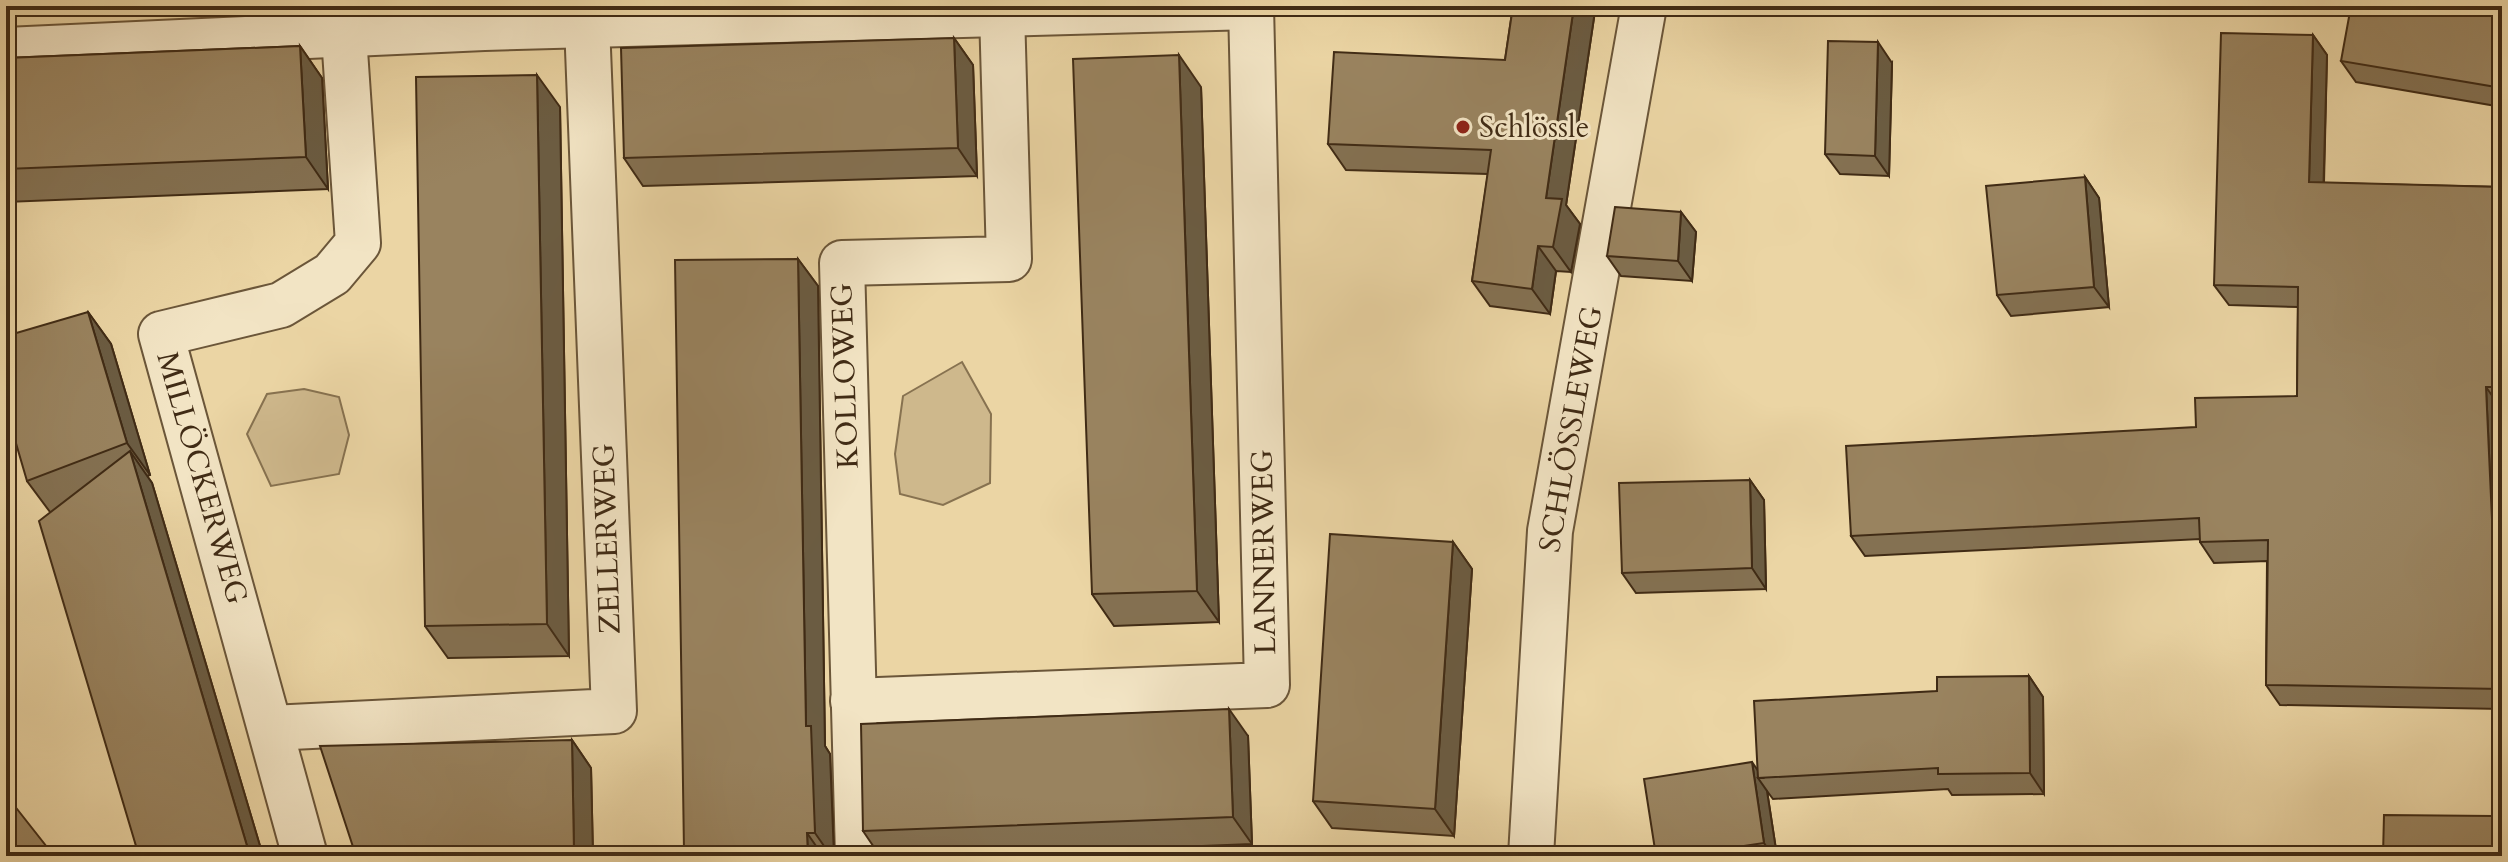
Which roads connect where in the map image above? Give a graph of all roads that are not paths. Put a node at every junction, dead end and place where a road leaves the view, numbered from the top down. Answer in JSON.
{"nodes":[{"id":1,"x":1644,"y":6,"type":"edge"},
{"id":2,"x":1252,"y":7,"type":"edge"},
{"id":3,"x":1002,"y":12,"type":"junction"},
{"id":4,"x":344,"y":19,"type":"edge"},
{"id":5,"x":587,"y":24,"type":"junction"},
{"id":6,"x":6,"y":50,"type":"edge"},
{"id":7,"x":853,"y":701,"type":"junction"},
{"id":8,"x":271,"y":728,"type":"junction"},
{"id":9,"x":305,"y":856,"type":"edge"},
{"id":10,"x":858,"y":856,"type":"edge"},
{"id":11,"x":1531,"y":856,"type":"edge"}],
"edges":[{"from":1,"to":11,"type":"street","name":"SCHLÖSSLEWEG"},
{"from":2,"to":3,"type":"street"},
{"from":2,"to":7,"type":"street","name":"LANNERWEG"},
{"from":3,"to":5,"type":"street"},
{"from":3,"to":7,"type":"street","name":"KOLLOWEG"},
{"from":4,"to":5,"type":"street"},
{"from":4,"to":6,"type":"street"},
{"from":4,"to":8,"type":"street","name":"MILLÖCKERWEG"},
{"from":5,"to":8,"type":"street","name":"ZELLERWEG"},
{"from":7,"to":10,"type":"street","name":"KOLLOWEG"},
{"from":8,"to":9,"type":"street","name":"MILLÖCKERWEG"}]}
